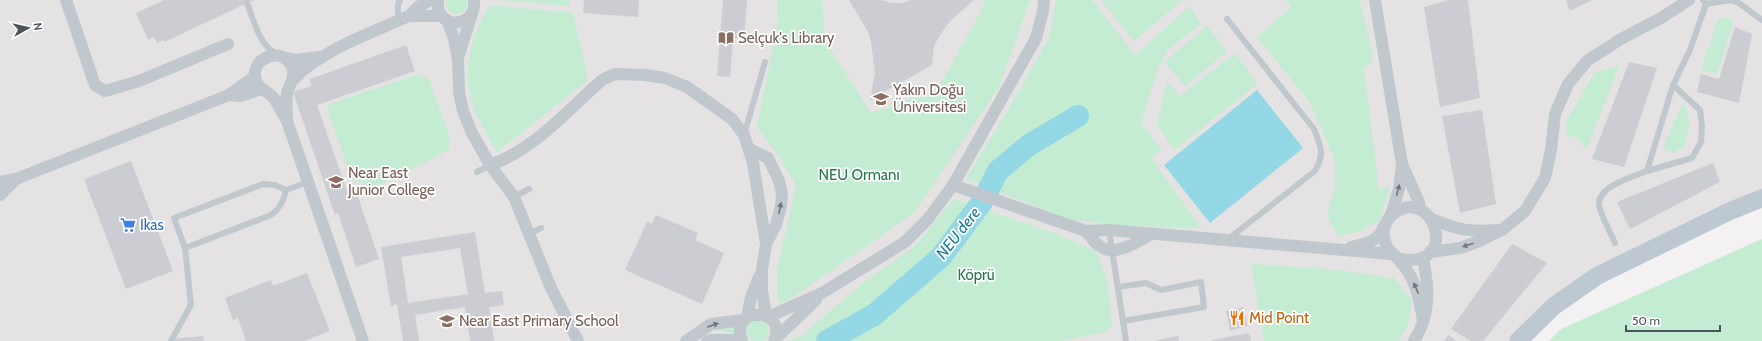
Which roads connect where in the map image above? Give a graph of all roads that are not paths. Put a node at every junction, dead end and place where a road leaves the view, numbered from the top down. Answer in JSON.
{"nodes":[{"id":1,"x":66,"y":0,"type":"edge"},
{"id":2,"x":400,"y":0,"type":"edge"},
{"id":3,"x":430,"y":0,"type":"edge"},
{"id":4,"x":438,"y":0,"type":"edge"},
{"id":5,"x":474,"y":0,"type":"edge"},
{"id":6,"x":1044,"y":0,"type":"edge"},
{"id":7,"x":1376,"y":0,"type":"edge"},
{"id":8,"x":1689,"y":0,"type":"edge"},
{"id":9,"x":1705,"y":2,"type":"edge"},
{"id":10,"x":247,"y":3,"type":"dead end"},
{"id":11,"x":472,"y":14,"type":"junction"},
{"id":12,"x":404,"y":18,"type":"junction"},
{"id":13,"x":444,"y":18,"type":"junction"},
{"id":14,"x":1227,"y":19,"type":"dead end"},
{"id":15,"x":1762,"y":20,"type":"edge"},
{"id":16,"x":262,"y":40,"type":"junction"},
{"id":17,"x":228,"y":44,"type":"dead end"},
{"id":18,"x":322,"y":56,"type":"junction"},
{"id":19,"x":283,"y":57,"type":"junction"},
{"id":20,"x":261,"y":60,"type":"junction"},
{"id":21,"x":458,"y":60,"type":"junction"},
{"id":22,"x":765,"y":62,"type":"dead end"},
{"id":23,"x":255,"y":76,"type":"junction"},
{"id":24,"x":291,"y":83,"type":"junction"},
{"id":25,"x":1673,"y":85,"type":"junction"},
{"id":26,"x":265,"y":91,"type":"junction"},
{"id":27,"x":229,"y":95,"type":"junction"},
{"id":28,"x":287,"y":121,"type":"junction"},
{"id":29,"x":744,"y":136,"type":"junction"},
{"id":30,"x":749,"y":150,"type":"junction"},
{"id":31,"x":1402,"y":164,"type":"junction"},
{"id":32,"x":490,"y":165,"type":"junction"},
{"id":33,"x":1646,"y":171,"type":"junction"},
{"id":34,"x":477,"y":172,"type":"dead end"},
{"id":35,"x":16,"y":179,"type":"junction"},
{"id":36,"x":0,"y":182,"type":"edge"},
{"id":37,"x":308,"y":182,"type":"junction"},
{"id":38,"x":952,"y":185,"type":"junction"},
{"id":39,"x":529,"y":189,"type":"dead end"},
{"id":40,"x":286,"y":190,"type":"junction"},
{"id":41,"x":0,"y":195,"type":"edge"},
{"id":42,"x":514,"y":197,"type":"junction"},
{"id":43,"x":1762,"y":198,"type":"edge"},
{"id":44,"x":1420,"y":209,"type":"junction"},
{"id":45,"x":1388,"y":219,"type":"junction"},
{"id":46,"x":1432,"y":219,"type":"junction"},
{"id":47,"x":541,"y":228,"type":"dead end"},
{"id":48,"x":1109,"y":230,"type":"junction"},
{"id":49,"x":1502,"y":230,"type":"junction"},
{"id":50,"x":1086,"y":231,"type":"junction"},
{"id":51,"x":529,"y":234,"type":"junction"},
{"id":52,"x":1153,"y":234,"type":"junction"},
{"id":53,"x":1226,"y":241,"type":"junction"},
{"id":54,"x":1615,"y":243,"type":"dead end"},
{"id":55,"x":766,"y":244,"type":"junction"},
{"id":56,"x":185,"y":248,"type":"junction"},
{"id":57,"x":1342,"y":250,"type":"junction"},
{"id":58,"x":1112,"y":251,"type":"junction"},
{"id":59,"x":1427,"y":255,"type":"junction"},
{"id":60,"x":1395,"y":256,"type":"junction"},
{"id":61,"x":762,"y":270,"type":"junction"},
{"id":62,"x":1118,"y":287,"type":"junction"},
{"id":63,"x":822,"y":293,"type":"junction"},
{"id":64,"x":767,"y":316,"type":"junction"},
{"id":65,"x":746,"y":318,"type":"junction"},
{"id":66,"x":1123,"y":321,"type":"junction"},
{"id":67,"x":1423,"y":321,"type":"junction"},
{"id":68,"x":774,"y":340,"type":"edge"},
{"id":69,"x":171,"y":341,"type":"edge"},
{"id":70,"x":363,"y":341,"type":"edge"},
{"id":71,"x":578,"y":341,"type":"edge"},
{"id":72,"x":686,"y":341,"type":"edge"},
{"id":73,"x":707,"y":341,"type":"edge"},
{"id":74,"x":742,"y":341,"type":"edge"},
{"id":75,"x":1126,"y":341,"type":"edge"},
{"id":76,"x":1414,"y":341,"type":"edge"},
{"id":77,"x":1518,"y":341,"type":"edge"}],
"edges":[{"from":1,"to":17,"type":"street"},
{"from":2,"to":12,"type":"lane"},
{"from":3,"to":12,"type":"street"},
{"from":4,"to":13,"type":"street"},
{"from":5,"to":11,"type":"street"},
{"from":6,"to":38,"type":"street"},
{"from":7,"to":31,"type":"street"},
{"from":8,"to":49,"type":"street"},
{"from":9,"to":15,"type":"lane"},
{"from":9,"to":25,"type":"lane"},
{"from":10,"to":16,"type":"lane"},
{"from":11,"to":13,"type":"street"},
{"from":11,"to":21,"type":"street"},
{"from":12,"to":13,"type":"street"},
{"from":12,"to":18,"type":"street"},
{"from":13,"to":21,"type":"street"},
{"from":14,"to":53,"type":"lane"},
{"from":16,"to":19,"type":"lane"},
{"from":16,"to":20,"type":"lane"},
{"from":18,"to":19,"type":"street"},
{"from":18,"to":24,"type":"street"},
{"from":19,"to":20,"type":"street"},
{"from":19,"to":24,"type":"street"},
{"from":20,"to":23,"type":"street"},
{"from":21,"to":32,"type":"street"},
{"from":22,"to":29,"type":"lane"},
{"from":23,"to":26,"type":"street"},
{"from":23,"to":27,"type":"street"},
{"from":24,"to":26,"type":"street"},
{"from":24,"to":28,"type":"street"},
{"from":25,"to":33,"type":"lane"},
{"from":25,"to":33,"type":"lane"},
{"from":26,"to":27,"type":"street"},
{"from":26,"to":28,"type":"street"},
{"from":27,"to":35,"type":"street"},
{"from":28,"to":37,"type":"street"},
{"from":29,"to":30,"type":"street"},
{"from":29,"to":32,"type":"street"},
{"from":30,"to":55,"type":"street"},
{"from":55,"to":30,"type":"street","one_way":true},
{"from":31,"to":44,"type":"street"},
{"from":45,"to":31,"type":"street","one_way":true},
{"from":32,"to":34,"type":"lane"},
{"from":32,"to":42,"type":"street"},
{"from":33,"to":54,"type":"lane"},
{"from":35,"to":36,"type":"street"},
{"from":35,"to":41,"type":"street"},
{"from":37,"to":40,"type":"lane"},
{"from":37,"to":70,"type":"street"},
{"from":38,"to":50,"type":"street"},
{"from":38,"to":63,"type":"street"},
{"from":39,"to":42,"type":"lane"},
{"from":40,"to":56,"type":"lane"},
{"from":40,"to":56,"type":"lane"},
{"from":42,"to":51,"type":"street"},
{"from":43,"to":77,"type":"main road"},
{"from":44,"to":45,"type":"street"},
{"from":44,"to":46,"type":"street"},
{"from":45,"to":57,"type":"street"},
{"from":45,"to":60,"type":"street"},
{"from":46,"to":49,"type":"street"},
{"from":46,"to":59,"type":"street"},
{"from":47,"to":51,"type":"lane"},
{"from":48,"to":50,"type":"street"},
{"from":48,"to":52,"type":"street"},
{"from":48,"to":58,"type":"lane"},
{"from":49,"to":59,"type":"street","one_way":true},
{"from":50,"to":58,"type":"street"},
{"from":51,"to":71,"type":"street"},
{"from":52,"to":53,"type":"street"},
{"from":52,"to":58,"type":"street"},
{"from":53,"to":57,"type":"street"},
{"from":55,"to":61,"type":"street"},
{"from":56,"to":69,"type":"lane"},
{"from":57,"to":60,"type":"street"},
{"from":58,"to":62,"type":"lane"},
{"from":59,"to":60,"type":"street"},
{"from":59,"to":67,"type":"street"},
{"from":67,"to":60,"type":"street","one_way":true},
{"from":61,"to":64,"type":"street"},
{"from":61,"to":65,"type":"street"},
{"from":62,"to":66,"type":"lane"},
{"from":62,"to":66,"type":"lane"},
{"from":63,"to":64,"type":"street"},
{"from":63,"to":68,"type":"street"},
{"from":64,"to":65,"type":"street"},
{"from":64,"to":68,"type":"street"},
{"from":72,"to":65,"type":"street","one_way":true},
{"from":65,"to":74,"type":"street"},
{"from":66,"to":75,"type":"lane"},
{"from":67,"to":76,"type":"street"},
{"from":73,"to":74,"type":"street"}]}
